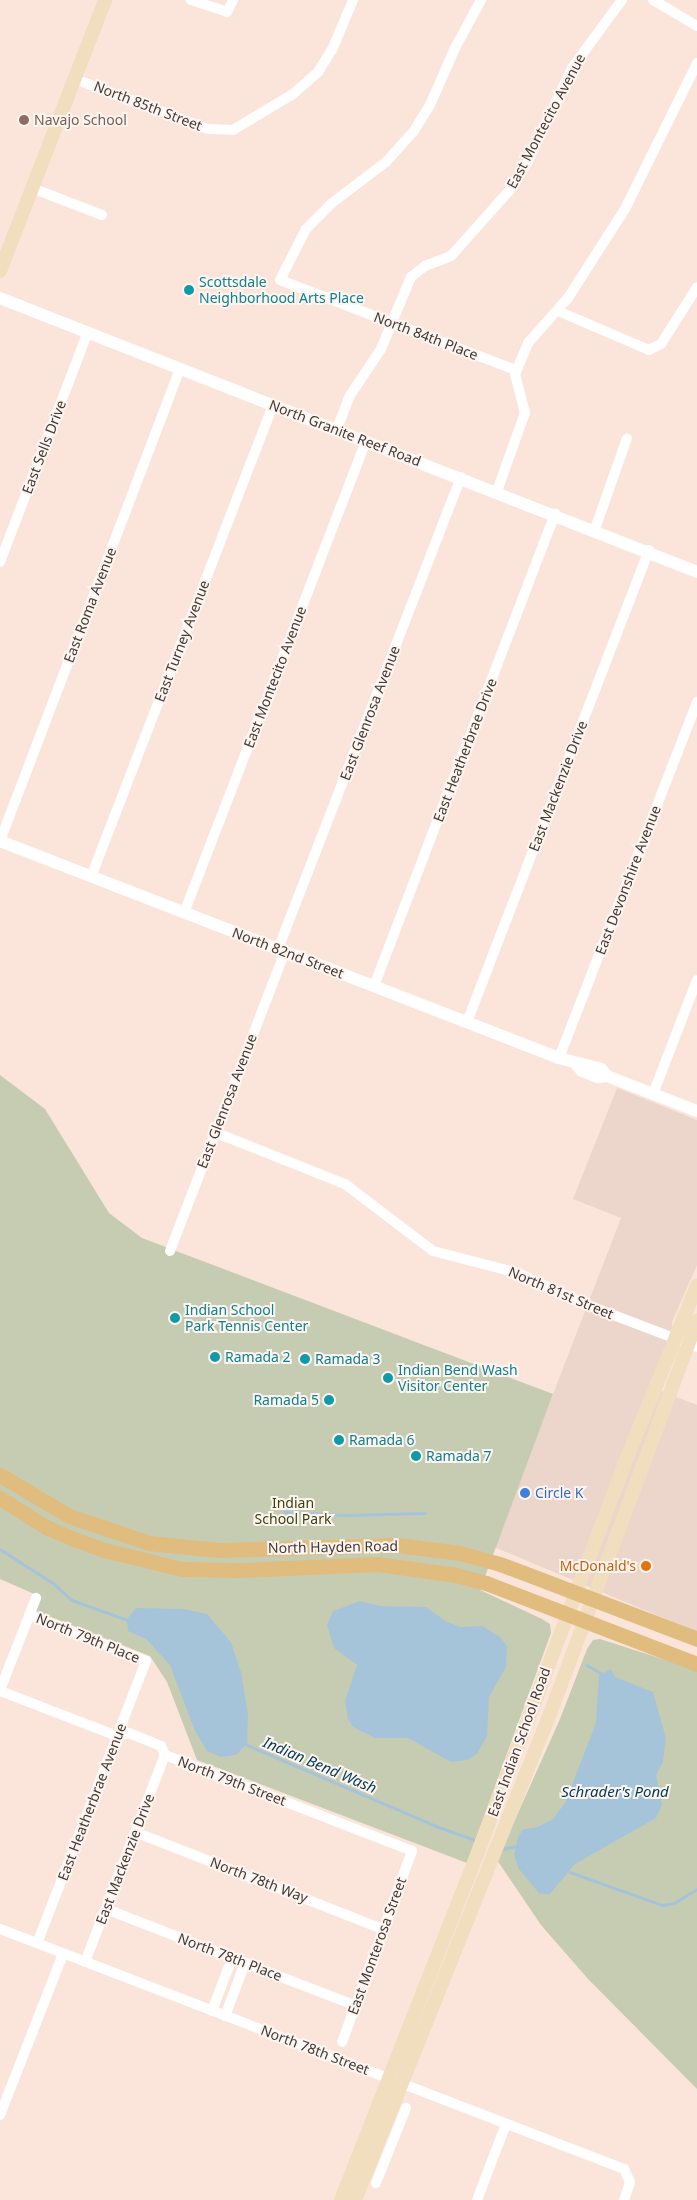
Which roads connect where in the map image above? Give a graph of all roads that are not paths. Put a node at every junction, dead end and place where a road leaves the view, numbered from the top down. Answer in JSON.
{"nodes":[{"id":1,"x":105,"y":0,"type":"edge"},
{"id":2,"x":190,"y":0,"type":"edge"},
{"id":3,"x":233,"y":0,"type":"edge"},
{"id":4,"x":353,"y":0,"type":"edge"},
{"id":5,"x":481,"y":0,"type":"edge"},
{"id":6,"x":622,"y":0,"type":"edge"},
{"id":7,"x":652,"y":0,"type":"edge"},
{"id":8,"x":697,"y":26,"type":"edge"},
{"id":9,"x":697,"y":63,"type":"edge"},
{"id":10,"x":75,"y":78,"type":"junction"},
{"id":11,"x":32,"y":188,"type":"junction"},
{"id":12,"x":102,"y":215,"type":"dead end"},
{"id":13,"x":0,"y":271,"type":"edge"},
{"id":14,"x":697,"y":287,"type":"edge"},
{"id":15,"x":0,"y":298,"type":"edge"},
{"id":16,"x":558,"y":311,"type":"junction"},
{"id":17,"x":392,"y":323,"type":"junction"},
{"id":18,"x":88,"y":332,"type":"junction"},
{"id":19,"x":180,"y":369,"type":"junction"},
{"id":20,"x":516,"y":370,"type":"junction"},
{"id":21,"x":273,"y":405,"type":"junction"},
{"id":22,"x":337,"y":430,"type":"junction"},
{"id":23,"x":628,"y":438,"type":"dead end"},
{"id":24,"x":366,"y":441,"type":"junction"},
{"id":25,"x":461,"y":477,"type":"junction"},
{"id":26,"x":497,"y":491,"type":"junction"},
{"id":27,"x":556,"y":514,"type":"junction"},
{"id":28,"x":595,"y":529,"type":"junction"},
{"id":29,"x":649,"y":550,"type":"junction"},
{"id":30,"x":0,"y":562,"type":"edge"},
{"id":31,"x":695,"y":569,"type":"edge"},
{"id":32,"x":697,"y":702,"type":"edge"},
{"id":33,"x":0,"y":841,"type":"edge"},
{"id":34,"x":91,"y":877,"type":"junction"},
{"id":35,"x":184,"y":913,"type":"junction"},
{"id":36,"x":281,"y":950,"type":"junction"},
{"id":37,"x":697,"y":980,"type":"edge"},
{"id":38,"x":374,"y":986,"type":"junction"},
{"id":39,"x":467,"y":1022,"type":"junction"},
{"id":40,"x":560,"y":1058,"type":"junction"},
{"id":41,"x":653,"y":1094,"type":"junction"},
{"id":42,"x":697,"y":1111,"type":"edge"},
{"id":43,"x":214,"y":1132,"type":"junction"},
{"id":44,"x":170,"y":1251,"type":"dead end"},
{"id":45,"x":697,"y":1285,"type":"edge"},
{"id":46,"x":697,"y":1322,"type":"edge"},
{"id":47,"x":687,"y":1343,"type":"edge"},
{"id":48,"x":0,"y":1475,"type":"edge"},
{"id":49,"x":0,"y":1498,"type":"edge"},
{"id":50,"x":575,"y":1593,"type":"junction"},
{"id":51,"x":36,"y":1598,"type":"dead end"},
{"id":52,"x":594,"y":1599,"type":"junction"},
{"id":53,"x":30,"y":1615,"type":"junction"},
{"id":54,"x":567,"y":1615,"type":"junction"},
{"id":55,"x":586,"y":1622,"type":"junction"},
{"id":56,"x":697,"y":1639,"type":"edge"},
{"id":57,"x":661,"y":1651,"type":"junction"},
{"id":58,"x":697,"y":1654,"type":"edge"},
{"id":59,"x":146,"y":1661,"type":"joint"},
{"id":60,"x":697,"y":1664,"type":"edge"},
{"id":61,"x":0,"y":1690,"type":"edge"},
{"id":62,"x":117,"y":1736,"type":"junction"},
{"id":63,"x":165,"y":1755,"type":"junction"},
{"id":64,"x":135,"y":1832,"type":"junction"},
{"id":65,"x":412,"y":1851,"type":"joint"},
{"id":66,"x":484,"y":1855,"type":"junction"},
{"id":67,"x":106,"y":1909,"type":"junction"},
{"id":68,"x":383,"y":1928,"type":"junction"},
{"id":69,"x":0,"y":1929,"type":"edge"},
{"id":70,"x":37,"y":1943,"type":"junction"},
{"id":71,"x":64,"y":1954,"type":"junction"},
{"id":72,"x":232,"y":1958,"type":"junction"},
{"id":73,"x":85,"y":1962,"type":"junction"},
{"id":74,"x":245,"y":1963,"type":"junction"},
{"id":75,"x":354,"y":2005,"type":"junction"},
{"id":76,"x":212,"y":2011,"type":"junction"},
{"id":77,"x":225,"y":2016,"type":"junction"},
{"id":78,"x":342,"y":2042,"type":"dead end"},
{"id":79,"x":395,"y":2080,"type":"junction"},
{"id":80,"x":406,"y":2108,"type":"dead end"},
{"id":81,"x":0,"y":2115,"type":"edge"},
{"id":82,"x":506,"y":2124,"type":"junction"},
{"id":83,"x":390,"y":2130,"type":"junction"},
{"id":84,"x":359,"y":2199,"type":"edge"},
{"id":85,"x":341,"y":2200,"type":"edge"},
{"id":86,"x":477,"y":2200,"type":"edge"},
{"id":87,"x":624,"y":2200,"type":"edge"}],
"edges":[{"from":1,"to":10,"type":"main road"},
{"from":2,"to":3,"type":"street"},
{"from":4,"to":10,"type":"street","name":"North 85th Street"},
{"from":5,"to":17,"type":"street","name":"North 84th Place"},
{"from":6,"to":17,"type":"street","name":"East Montecito Avenue"},
{"from":7,"to":8,"type":"street"},
{"from":9,"to":16,"type":"street"},
{"from":10,"to":11,"type":"main road"},
{"from":11,"to":12,"type":"street"},
{"from":11,"to":13,"type":"main road"},
{"from":14,"to":16,"type":"street"},
{"from":15,"to":18,"type":"street","name":"North Granite Reef Road"},
{"from":16,"to":20,"type":"street"},
{"from":17,"to":20,"type":"street","name":"North 84th Place"},
{"from":17,"to":22,"type":"street","name":"East Montecito Avenue"},
{"from":18,"to":19,"type":"street","name":"North Granite Reef Road"},
{"from":18,"to":30,"type":"street","name":"East Sells Drive"},
{"from":19,"to":21,"type":"street","name":"North Granite Reef Road"},
{"from":19,"to":33,"type":"street","name":"East Roma Avenue"},
{"from":20,"to":26,"type":"street"},
{"from":21,"to":22,"type":"street","name":"North Granite Reef Road"},
{"from":21,"to":34,"type":"street","name":"East Turney Avenue"},
{"from":22,"to":24,"type":"street","name":"North Granite Reef Road"},
{"from":23,"to":28,"type":"street"},
{"from":24,"to":25,"type":"street","name":"North Granite Reef Road"},
{"from":24,"to":35,"type":"street","name":"East Montecito Avenue"},
{"from":25,"to":26,"type":"street","name":"North Granite Reef Road"},
{"from":25,"to":36,"type":"street","name":"East Glenrosa Avenue"},
{"from":26,"to":27,"type":"street","name":"North Granite Reef Road"},
{"from":27,"to":28,"type":"street","name":"North Granite Reef Road"},
{"from":27,"to":38,"type":"street","name":"East Heatherbrae Drive"},
{"from":28,"to":29,"type":"street","name":"North Granite Reef Road"},
{"from":29,"to":31,"type":"street","name":"North Granite Reef Road"},
{"from":29,"to":39,"type":"street","name":"East Mackenzie Drive"},
{"from":32,"to":40,"type":"street","name":"East Devonshire Avenue"},
{"from":33,"to":34,"type":"street","name":"North 82nd Street"},
{"from":34,"to":35,"type":"street","name":"North 82nd Street"},
{"from":35,"to":36,"type":"street","name":"North 82nd Street"},
{"from":36,"to":38,"type":"street","name":"North 82nd Street"},
{"from":36,"to":43,"type":"street","name":"East Glenrosa Avenue"},
{"from":37,"to":41,"type":"street"},
{"from":38,"to":39,"type":"street","name":"North 82nd Street"},
{"from":39,"to":40,"type":"street","name":"North 82nd Street"},
{"from":40,"to":41,"type":"street","name":"North 82nd Street"},
{"from":41,"to":42,"type":"street","name":"North 82nd Street"},
{"from":43,"to":44,"type":"street","name":"East Glenrosa Avenue"},
{"from":43,"to":47,"type":"street","name":"North 81st Street"},
{"from":45,"to":47,"type":"main road","name":"East Indian School Road"},
{"from":46,"to":47,"type":"main road","name":"East Indian School Road"},
{"from":47,"to":50,"type":"main road","name":"East Indian School Road"},
{"from":47,"to":52,"type":"main road","name":"East Indian School Road"},
{"from":48,"to":50,"type":"main road","name":"North Hayden Road"},
{"from":49,"to":54,"type":"main road","name":"North Hayden Road"},
{"from":50,"to":52,"type":"main road","name":"North Hayden Road"},
{"from":50,"to":54,"type":"main road","name":"East Indian School Road"},
{"from":51,"to":53,"type":"street"},
{"from":52,"to":55,"type":"main road","name":"East Indian School Road"},
{"from":52,"to":56,"type":"main road","name":"North Hayden Road"},
{"from":53,"to":59,"type":"street","name":"North 79th Place"},
{"from":53,"to":61,"type":"street"},
{"from":54,"to":55,"type":"main road","name":"North Hayden Road"},
{"from":54,"to":66,"type":"main road","name":"East Indian School Road"},
{"from":55,"to":57,"type":"main road","name":"North Hayden Road"},
{"from":55,"to":66,"type":"main road","name":"East Indian School Road"},
{"from":57,"to":58,"type":"main road"},
{"from":57,"to":60,"type":"main road","name":"North Hayden Road"},
{"from":59,"to":62,"type":"street","name":"East Heatherbrae Avenue"},
{"from":61,"to":62,"type":"street","name":"North 79th Street"},
{"from":62,"to":63,"type":"street","name":"North 79th Street"},
{"from":62,"to":70,"type":"street","name":"East Heatherbrae Avenue"},
{"from":63,"to":64,"type":"street","name":"East Mackenzie Drive"},
{"from":63,"to":65,"type":"street","name":"North 79th Street"},
{"from":64,"to":67,"type":"street","name":"East Mackenzie Drive"},
{"from":64,"to":68,"type":"street","name":"North 78th Way"},
{"from":65,"to":68,"type":"street","name":"East Monterosa Street"},
{"from":66,"to":79,"type":"main road","name":"East Indian School Road"},
{"from":67,"to":72,"type":"street","name":"North 78th Place"},
{"from":67,"to":73,"type":"street","name":"East Mackenzie Drive"},
{"from":68,"to":75,"type":"street","name":"East Monterosa Street"},
{"from":69,"to":70,"type":"street","name":"North 78th Street"},
{"from":70,"to":71,"type":"street","name":"North 78th Street"},
{"from":71,"to":73,"type":"street","name":"North 78th Street"},
{"from":71,"to":81,"type":"street"},
{"from":72,"to":74,"type":"street","name":"North 78th Place"},
{"from":72,"to":76,"type":"street"},
{"from":73,"to":76,"type":"street","name":"North 78th Street"},
{"from":74,"to":75,"type":"street","name":"North 78th Place"},
{"from":74,"to":77,"type":"street"},
{"from":75,"to":78,"type":"street","name":"East Monterosa Street"},
{"from":76,"to":77,"type":"street","name":"North 78th Street"},
{"from":77,"to":79,"type":"street","name":"North 78th Street"},
{"from":79,"to":82,"type":"street","name":"North 78th Street"},
{"from":79,"to":83,"type":"main road","name":"East Indian School Road"},
{"from":79,"to":85,"type":"main road","name":"East Indian School Road"},
{"from":80,"to":83,"type":"street"},
{"from":82,"to":86,"type":"street"},
{"from":82,"to":87,"type":"street","name":"North 78th Street"},
{"from":83,"to":84,"type":"main road","name":"East Indian School Road"}]}
